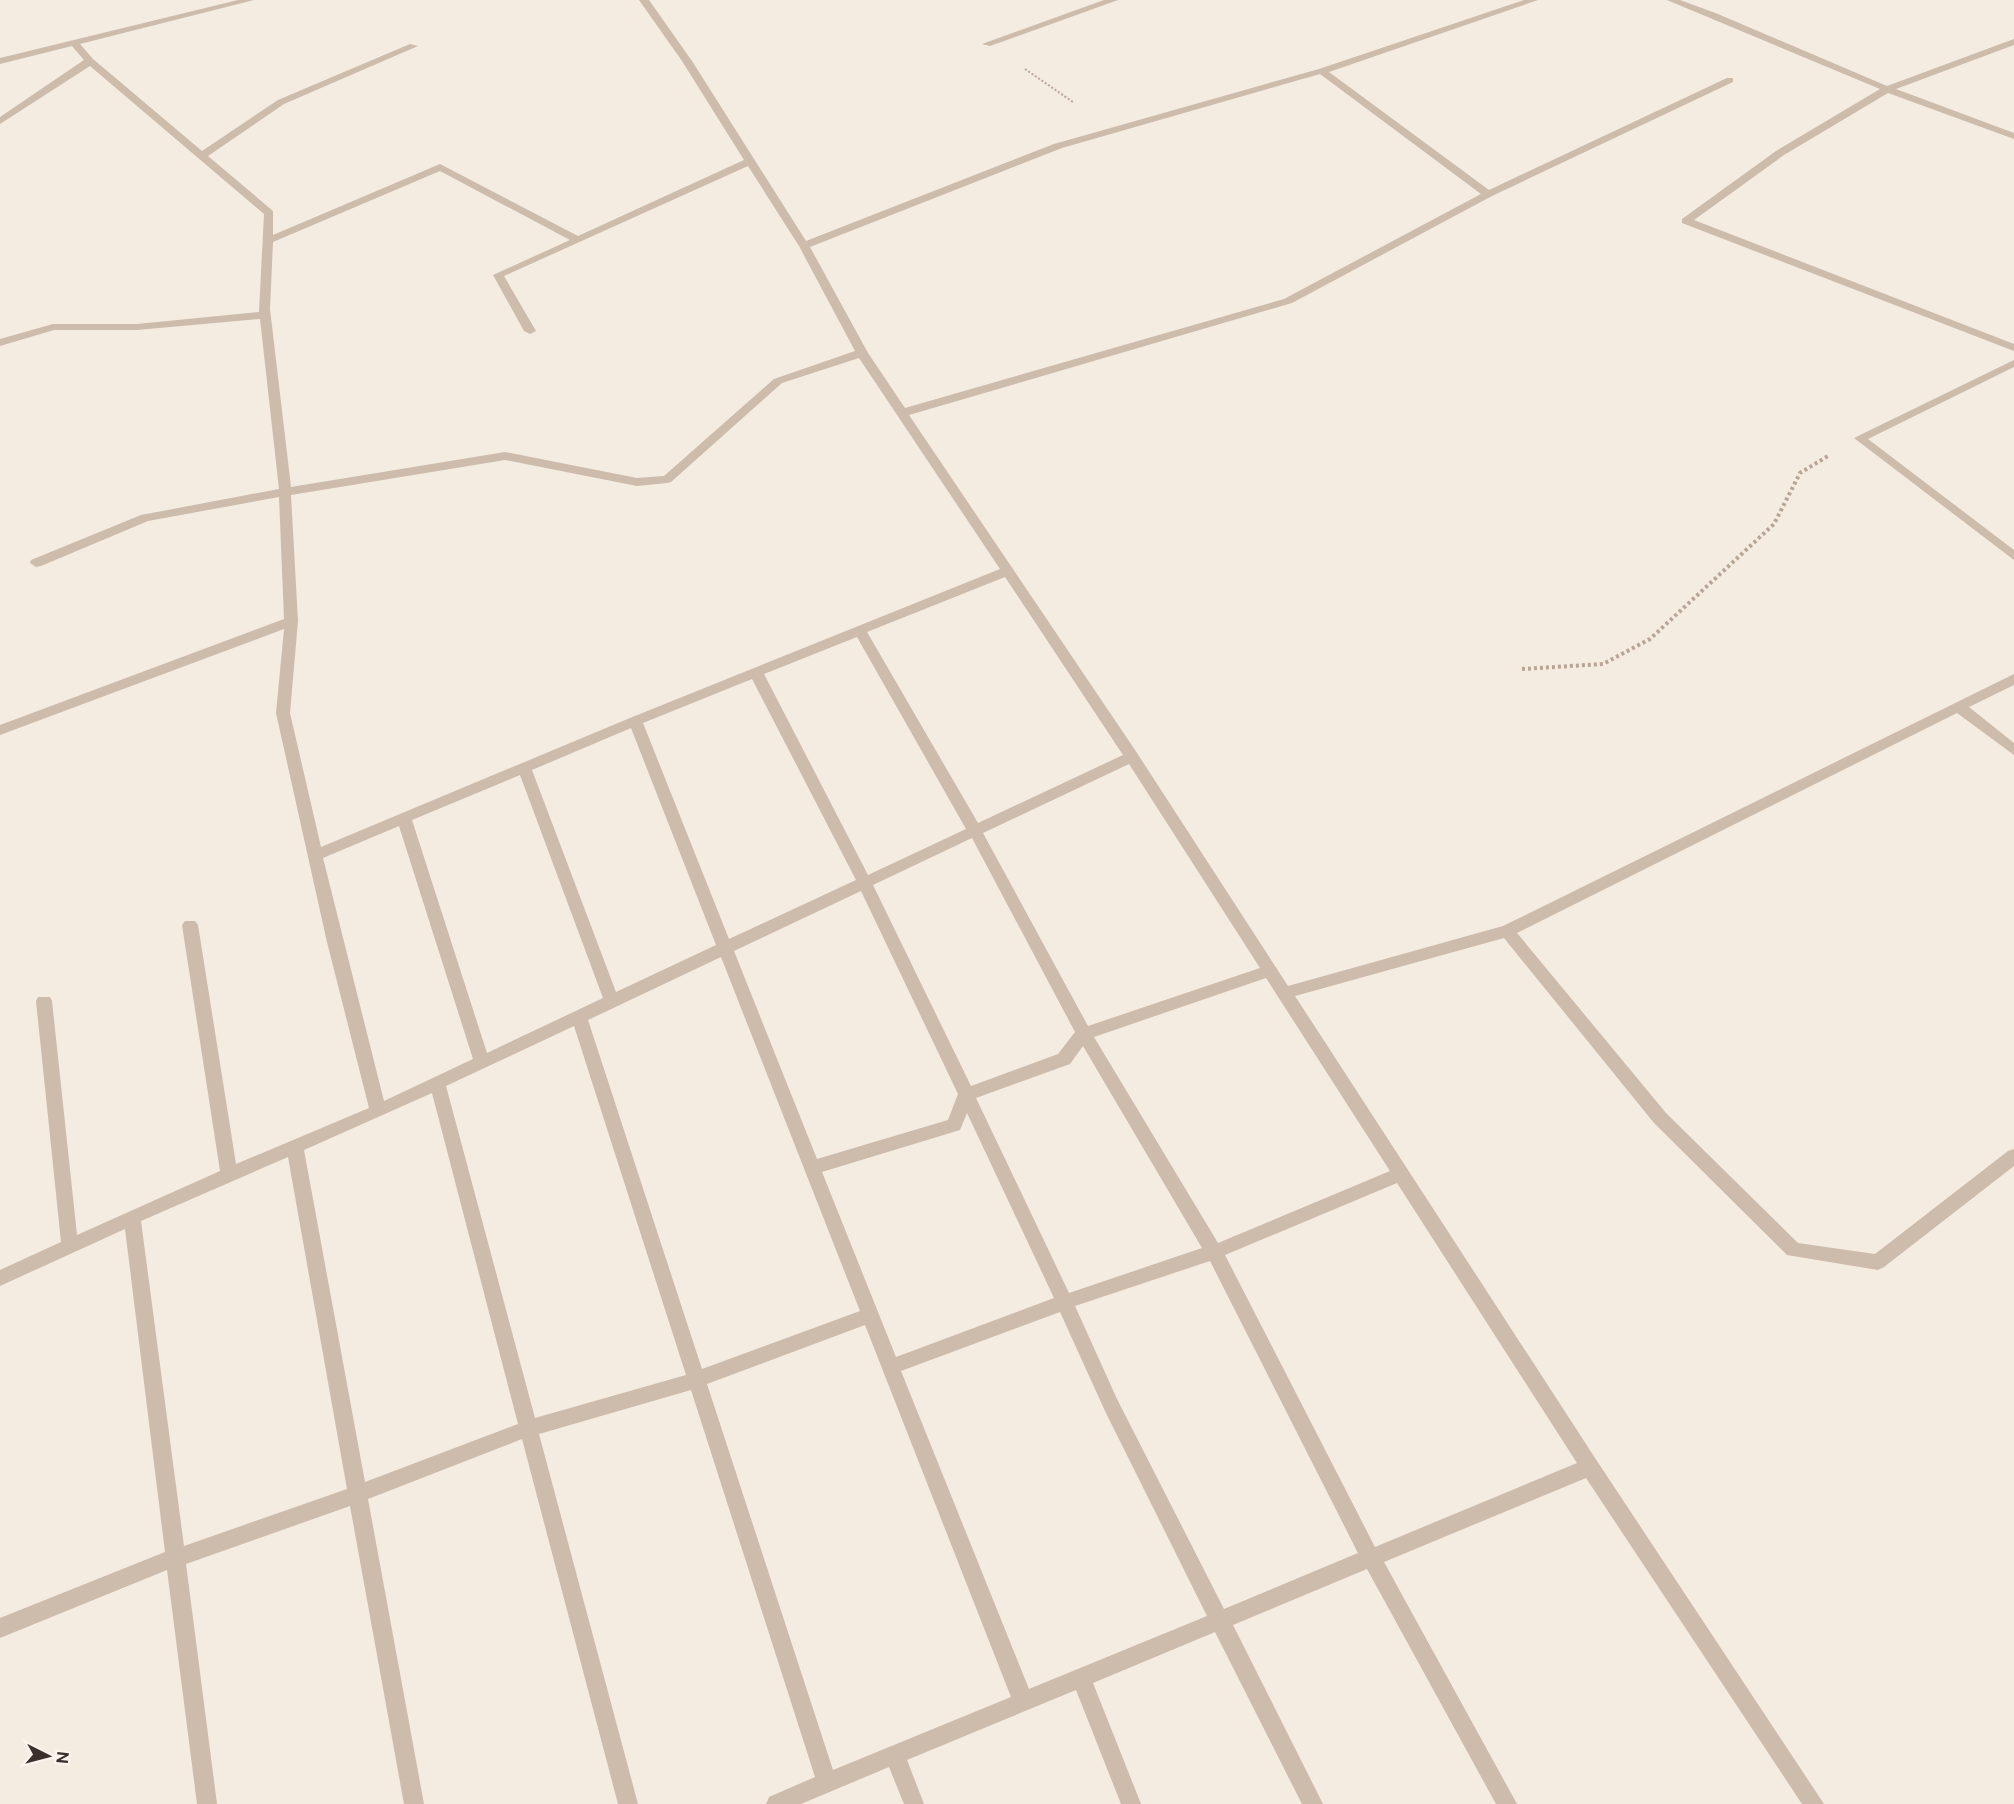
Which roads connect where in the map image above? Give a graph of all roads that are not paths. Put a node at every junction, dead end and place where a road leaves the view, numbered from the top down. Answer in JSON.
{"nodes":[{"id":1,"x":249,"y":0,"type":"edge"},
{"id":2,"x":644,"y":0,"type":"edge"},
{"id":3,"x":1113,"y":0,"type":"edge"},
{"id":4,"x":1533,"y":0,"type":"edge"},
{"id":5,"x":1672,"y":0,"type":"edge"},
{"id":6,"x":2014,"y":42,"type":"edge"},
{"id":7,"x":74,"y":43,"type":"junction"},
{"id":8,"x":987,"y":44,"type":"road end"},
{"id":9,"x":413,"y":46,"type":"dead end"},
{"id":10,"x":0,"y":61,"type":"edge"},
{"id":11,"x":90,"y":61,"type":"junction"},
{"id":12,"x":1322,"y":71,"type":"junction"},
{"id":13,"x":1730,"y":81,"type":"dead end"},
{"id":14,"x":1887,"y":89,"type":"junction"},
{"id":15,"x":0,"y":121,"type":"edge"},
{"id":16,"x":2014,"y":136,"type":"edge"},
{"id":17,"x":201,"y":156,"type":"junction"},
{"id":18,"x":750,"y":161,"type":"junction"},
{"id":19,"x":1488,"y":194,"type":"junction"},
{"id":20,"x":578,"y":240,"type":"junction"},
{"id":21,"x":267,"y":241,"type":"junction"},
{"id":22,"x":804,"y":246,"type":"junction"},
{"id":23,"x":264,"y":315,"type":"junction"},
{"id":24,"x":530,"y":331,"type":"dead end"},
{"id":25,"x":0,"y":343,"type":"edge"},
{"id":26,"x":2014,"y":348,"type":"edge"},
{"id":27,"x":862,"y":353,"type":"junction"},
{"id":28,"x":2014,"y":363,"type":"edge"},
{"id":29,"x":902,"y":414,"type":"junction"},
{"id":30,"x":285,"y":492,"type":"junction"},
{"id":31,"x":2014,"y":556,"type":"edge"},
{"id":32,"x":36,"y":563,"type":"dead end"},
{"id":33,"x":1008,"y":571,"type":"junction"},
{"id":34,"x":291,"y":621,"type":"junction"},
{"id":35,"x":860,"y":631,"type":"junction"},
{"id":36,"x":756,"y":673,"type":"junction"},
{"id":37,"x":2014,"y":679,"type":"edge"},
{"id":38,"x":1959,"y":707,"type":"junction"},
{"id":39,"x":635,"y":721,"type":"junction"},
{"id":40,"x":0,"y":730,"type":"edge"},
{"id":41,"x":2014,"y":750,"type":"edge"},
{"id":42,"x":1132,"y":756,"type":"junction"},
{"id":43,"x":524,"y":767,"type":"junction"},
{"id":44,"x":404,"y":818,"type":"junction"},
{"id":45,"x":975,"y":831,"type":"junction"},
{"id":46,"x":315,"y":855,"type":"junction"},
{"id":47,"x":864,"y":882,"type":"junction"},
{"id":48,"x":190,"y":925,"type":"dead end"},
{"id":49,"x":1507,"y":931,"type":"junction"},
{"id":50,"x":725,"y":948,"type":"junction"},
{"id":51,"x":1270,"y":971,"type":"junction"},
{"id":52,"x":1283,"y":993,"type":"junction"},
{"id":53,"x":44,"y":1001,"type":"dead end"},
{"id":54,"x":612,"y":1001,"type":"junction"},
{"id":55,"x":579,"y":1017,"type":"junction"},
{"id":56,"x":1083,"y":1034,"type":"junction"},
{"id":57,"x":482,"y":1062,"type":"junction"},
{"id":58,"x":437,"y":1083,"type":"junction"},
{"id":59,"x":966,"y":1095,"type":"junction"},
{"id":60,"x":378,"y":1111,"type":"junction"},
{"id":61,"x":295,"y":1147,"type":"junction"},
{"id":62,"x":2014,"y":1156,"type":"edge"},
{"id":63,"x":812,"y":1168,"type":"junction"},
{"id":64,"x":229,"y":1174,"type":"junction"},
{"id":65,"x":1400,"y":1174,"type":"junction"},
{"id":66,"x":132,"y":1217,"type":"junction"},
{"id":67,"x":70,"y":1246,"type":"junction"},
{"id":68,"x":1214,"y":1252,"type":"junction"},
{"id":69,"x":0,"y":1278,"type":"edge"},
{"id":70,"x":1065,"y":1302,"type":"junction"},
{"id":71,"x":870,"y":1315,"type":"junction"},
{"id":72,"x":890,"y":1367,"type":"junction"},
{"id":73,"x":696,"y":1380,"type":"junction"},
{"id":74,"x":529,"y":1428,"type":"junction"},
{"id":75,"x":1590,"y":1467,"type":"junction"},
{"id":76,"x":358,"y":1494,"type":"junction"},
{"id":77,"x":176,"y":1558,"type":"junction"},
{"id":78,"x":1371,"y":1558,"type":"junction"},
{"id":79,"x":1222,"y":1619,"type":"junction"},
{"id":80,"x":0,"y":1628,"type":"edge"},
{"id":81,"x":1081,"y":1678,"type":"junction"},
{"id":82,"x":1023,"y":1701,"type":"junction"},
{"id":83,"x":895,"y":1755,"type":"junction"},
{"id":84,"x":827,"y":1782,"type":"junction"},
{"id":85,"x":207,"y":1804,"type":"edge"},
{"id":86,"x":414,"y":1804,"type":"edge"},
{"id":87,"x":628,"y":1804,"type":"edge"},
{"id":88,"x":776,"y":1804,"type":"edge"},
{"id":89,"x":914,"y":1804,"type":"edge"},
{"id":90,"x":1131,"y":1804,"type":"edge"},
{"id":91,"x":1313,"y":1804,"type":"edge"},
{"id":92,"x":1507,"y":1804,"type":"edge"},
{"id":93,"x":1814,"y":1804,"type":"edge"}],
"edges":[{"from":1,"to":7,"type":"street"},
{"from":2,"to":18,"type":"street"},
{"from":3,"to":8,"type":"street"},
{"from":4,"to":12,"type":"street"},
{"from":5,"to":14,"type":"street"},
{"from":6,"to":14,"type":"street"},
{"from":7,"to":10,"type":"street"},
{"from":7,"to":11,"type":"street"},
{"from":9,"to":17,"type":"street"},
{"from":11,"to":15,"type":"street"},
{"from":11,"to":17,"type":"street"},
{"from":12,"to":19,"type":"street"},
{"from":12,"to":22,"type":"street"},
{"from":13,"to":19,"type":"street"},
{"from":14,"to":16,"type":"street"},
{"from":14,"to":26,"type":"street"},
{"from":17,"to":21,"type":"street"},
{"from":18,"to":20,"type":"street"},
{"from":18,"to":22,"type":"street"},
{"from":19,"to":29,"type":"street"},
{"from":20,"to":21,"type":"street"},
{"from":20,"to":24,"type":"street"},
{"from":21,"to":23,"type":"street"},
{"from":22,"to":27,"type":"street"},
{"from":23,"to":25,"type":"street"},
{"from":23,"to":30,"type":"street"},
{"from":27,"to":29,"type":"street"},
{"from":27,"to":30,"type":"street"},
{"from":28,"to":31,"type":"street"},
{"from":29,"to":33,"type":"street"},
{"from":30,"to":32,"type":"street"},
{"from":30,"to":34,"type":"street"},
{"from":33,"to":35,"type":"street"},
{"from":33,"to":42,"type":"street"},
{"from":34,"to":40,"type":"street"},
{"from":34,"to":46,"type":"street"},
{"from":35,"to":36,"type":"street"},
{"from":35,"to":45,"type":"street"},
{"from":36,"to":39,"type":"street"},
{"from":36,"to":47,"type":"street"},
{"from":37,"to":38,"type":"street"},
{"from":38,"to":41,"type":"street"},
{"from":38,"to":49,"type":"street"},
{"from":39,"to":43,"type":"street"},
{"from":39,"to":50,"type":"street"},
{"from":42,"to":45,"type":"street"},
{"from":42,"to":51,"type":"street"},
{"from":43,"to":44,"type":"street"},
{"from":43,"to":54,"type":"street"},
{"from":44,"to":46,"type":"street"},
{"from":44,"to":57,"type":"street"},
{"from":45,"to":47,"type":"street"},
{"from":45,"to":56,"type":"street"},
{"from":46,"to":60,"type":"street"},
{"from":47,"to":50,"type":"street"},
{"from":47,"to":59,"type":"street"},
{"from":48,"to":64,"type":"street"},
{"from":49,"to":52,"type":"street"},
{"from":49,"to":62,"type":"street"},
{"from":50,"to":54,"type":"street"},
{"from":50,"to":63,"type":"street"},
{"from":51,"to":52,"type":"street"},
{"from":51,"to":56,"type":"street"},
{"from":52,"to":65,"type":"street"},
{"from":53,"to":67,"type":"street"},
{"from":54,"to":55,"type":"street"},
{"from":55,"to":57,"type":"street"},
{"from":55,"to":73,"type":"street"},
{"from":56,"to":59,"type":"street"},
{"from":56,"to":68,"type":"street"},
{"from":57,"to":58,"type":"street"},
{"from":58,"to":60,"type":"street"},
{"from":58,"to":74,"type":"street"},
{"from":59,"to":63,"type":"street"},
{"from":59,"to":70,"type":"street"},
{"from":60,"to":61,"type":"street"},
{"from":61,"to":64,"type":"street"},
{"from":61,"to":76,"type":"street"},
{"from":63,"to":71,"type":"street"},
{"from":64,"to":66,"type":"street"},
{"from":65,"to":68,"type":"street"},
{"from":65,"to":75,"type":"street"},
{"from":66,"to":67,"type":"street"},
{"from":66,"to":77,"type":"street"},
{"from":67,"to":69,"type":"street"},
{"from":68,"to":70,"type":"street"},
{"from":68,"to":78,"type":"street"},
{"from":70,"to":72,"type":"street"},
{"from":70,"to":79,"type":"street"},
{"from":71,"to":72,"type":"street"},
{"from":71,"to":73,"type":"street"},
{"from":72,"to":82,"type":"street"},
{"from":73,"to":74,"type":"street"},
{"from":73,"to":84,"type":"street"},
{"from":74,"to":76,"type":"street"},
{"from":74,"to":87,"type":"street"},
{"from":75,"to":78,"type":"street"},
{"from":75,"to":93,"type":"street"},
{"from":76,"to":77,"type":"street"},
{"from":76,"to":86,"type":"street"},
{"from":77,"to":80,"type":"street"},
{"from":77,"to":85,"type":"street"},
{"from":78,"to":79,"type":"street"},
{"from":78,"to":92,"type":"street"},
{"from":79,"to":81,"type":"street"},
{"from":79,"to":91,"type":"street"},
{"from":81,"to":82,"type":"street"},
{"from":81,"to":90,"type":"street"},
{"from":82,"to":83,"type":"street"},
{"from":83,"to":84,"type":"street"},
{"from":83,"to":89,"type":"street"},
{"from":84,"to":88,"type":"street"}]}
